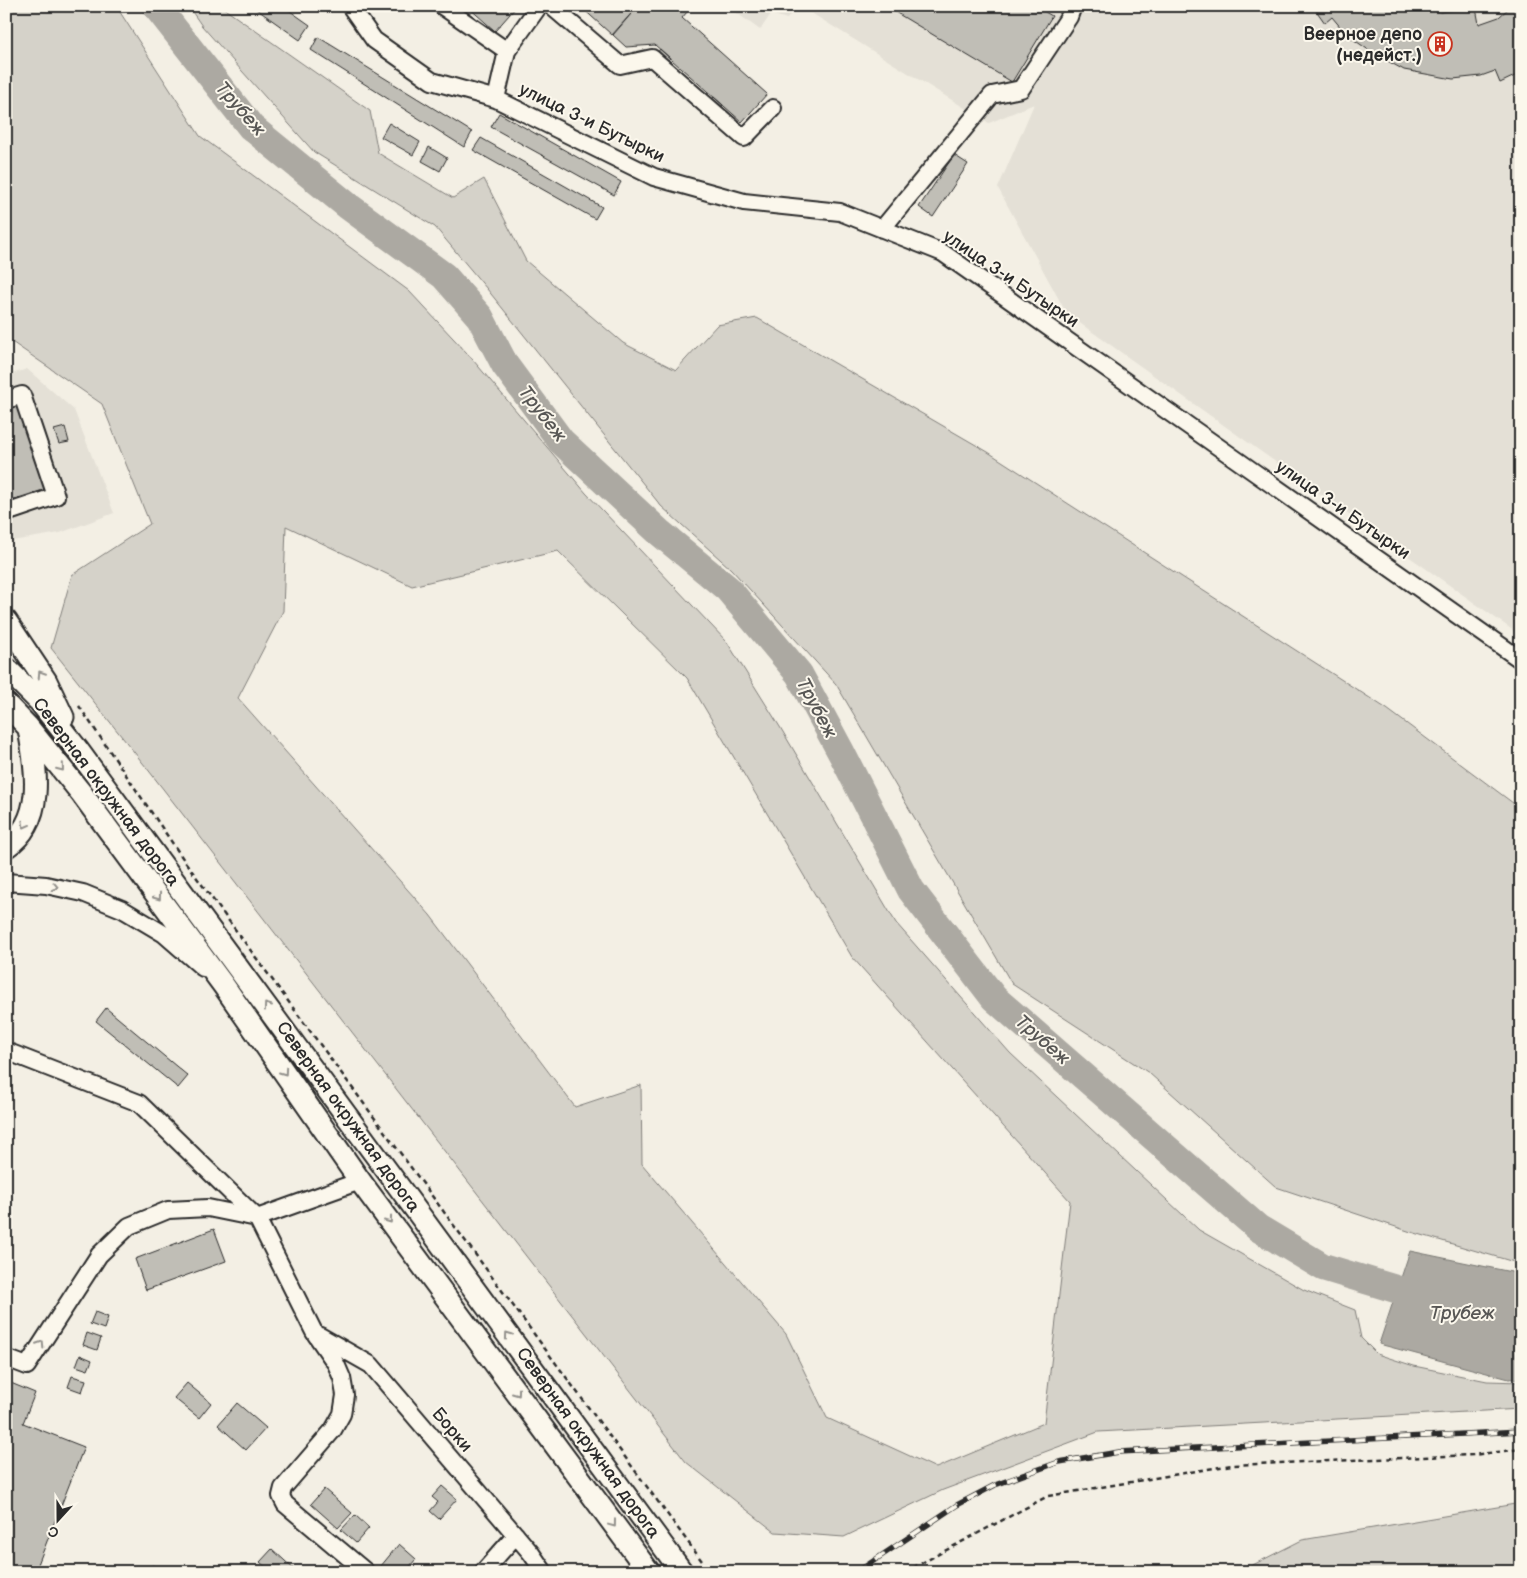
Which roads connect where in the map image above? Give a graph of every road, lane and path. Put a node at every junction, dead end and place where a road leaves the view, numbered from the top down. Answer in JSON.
{"nodes":[{"id":1,"x":350,"y":6,"type":"edge"},
{"id":2,"x":442,"y":6,"type":"edge"},
{"id":3,"x":538,"y":6,"type":"edge"},
{"id":4,"x":551,"y":6,"type":"edge"},
{"id":5,"x":1073,"y":6,"type":"edge"},
{"id":6,"x":506,"y":51,"type":"junction"},
{"id":7,"x":496,"y":99,"type":"junction"},
{"id":8,"x":774,"y":108,"type":"dead end"},
{"id":9,"x":882,"y":229,"type":"junction"},
{"id":10,"x":6,"y":400,"type":"edge"},
{"id":11,"x":6,"y":513,"type":"edge"},
{"id":12,"x":6,"y":598,"type":"edge"},
{"id":13,"x":9,"y":614,"type":"edge"},
{"id":14,"x":1521,"y":660,"type":"edge"},
{"id":15,"x":6,"y":668,"type":"edge"},
{"id":16,"x":6,"y":704,"type":"edge"},
{"id":17,"x":79,"y":705,"type":"dead end"},
{"id":18,"x":28,"y":727,"type":"junction"},
{"id":19,"x":77,"y":749,"type":"junction"},
{"id":20,"x":6,"y":847,"type":"edge"},
{"id":21,"x":6,"y":882,"type":"edge"},
{"id":22,"x":224,"y":986,"type":"junction"},
{"id":23,"x":6,"y":1051,"type":"edge"},
{"id":24,"x":360,"y":1181,"type":"junction"},
{"id":25,"x":257,"y":1218,"type":"junction"},
{"id":26,"x":314,"y":1332,"type":"junction"},
{"id":27,"x":6,"y":1358,"type":"edge"},
{"id":28,"x":1521,"y":1449,"type":"edge"},
{"id":29,"x":516,"y":1535,"type":"junction"},
{"id":30,"x":366,"y":1572,"type":"edge"},
{"id":31,"x":483,"y":1572,"type":"edge"},
{"id":32,"x":544,"y":1572,"type":"edge"},
{"id":33,"x":648,"y":1572,"type":"edge"},
{"id":34,"x":682,"y":1572,"type":"edge"},
{"id":35,"x":710,"y":1572,"type":"edge"},
{"id":36,"x":904,"y":1572,"type":"edge"}],
"edges":[{"from":1,"to":7,"type":"street","name":"улица 3-и Бутырки"},
{"from":2,"to":6,"type":"street"},
{"from":3,"to":6,"type":"street"},
{"from":4,"to":8,"type":"street"},
{"from":5,"to":9,"type":"street"},
{"from":6,"to":7,"type":"street"},
{"from":7,"to":9,"type":"street","name":"улица 3-и Бутырки"},
{"from":9,"to":14,"type":"street","name":"улица 3-и Бутырки"},
{"from":10,"to":11,"type":"street"},
{"from":12,"to":13,"type":"path"},
{"from":19,"to":13,"type":"main road","one_way":true},
{"from":15,"to":19,"type":"main road","name":"Северная окружная дорога"},
{"from":16,"to":18,"type":"main road","name":"Северная окружная дорога"},
{"from":17,"to":35,"type":"path"},
{"from":18,"to":20,"type":"main road","one_way":true},
{"from":18,"to":22,"type":"main road","name":"Северная окружная дорога","one_way":true},
{"from":34,"to":19,"type":"main road","name":"Северная окружная дорога","one_way":true},
{"from":21,"to":22,"type":"street","one_way":true},
{"from":22,"to":24,"type":"main road","name":"Северная окружная дорога","one_way":true},
{"from":23,"to":25,"type":"street"},
{"from":24,"to":25,"type":"street"},
{"from":24,"to":33,"type":"main road","name":"Северная окружная дорога","one_way":true},
{"from":25,"to":26,"type":"street"},
{"from":27,"to":25,"type":"street","one_way":true},
{"from":26,"to":29,"type":"street","name":"Борки"},
{"from":26,"to":30,"type":"street"},
{"from":28,"to":36,"type":"path"},
{"from":29,"to":31,"type":"street"},
{"from":29,"to":32,"type":"street","name":"Борки"}]}
